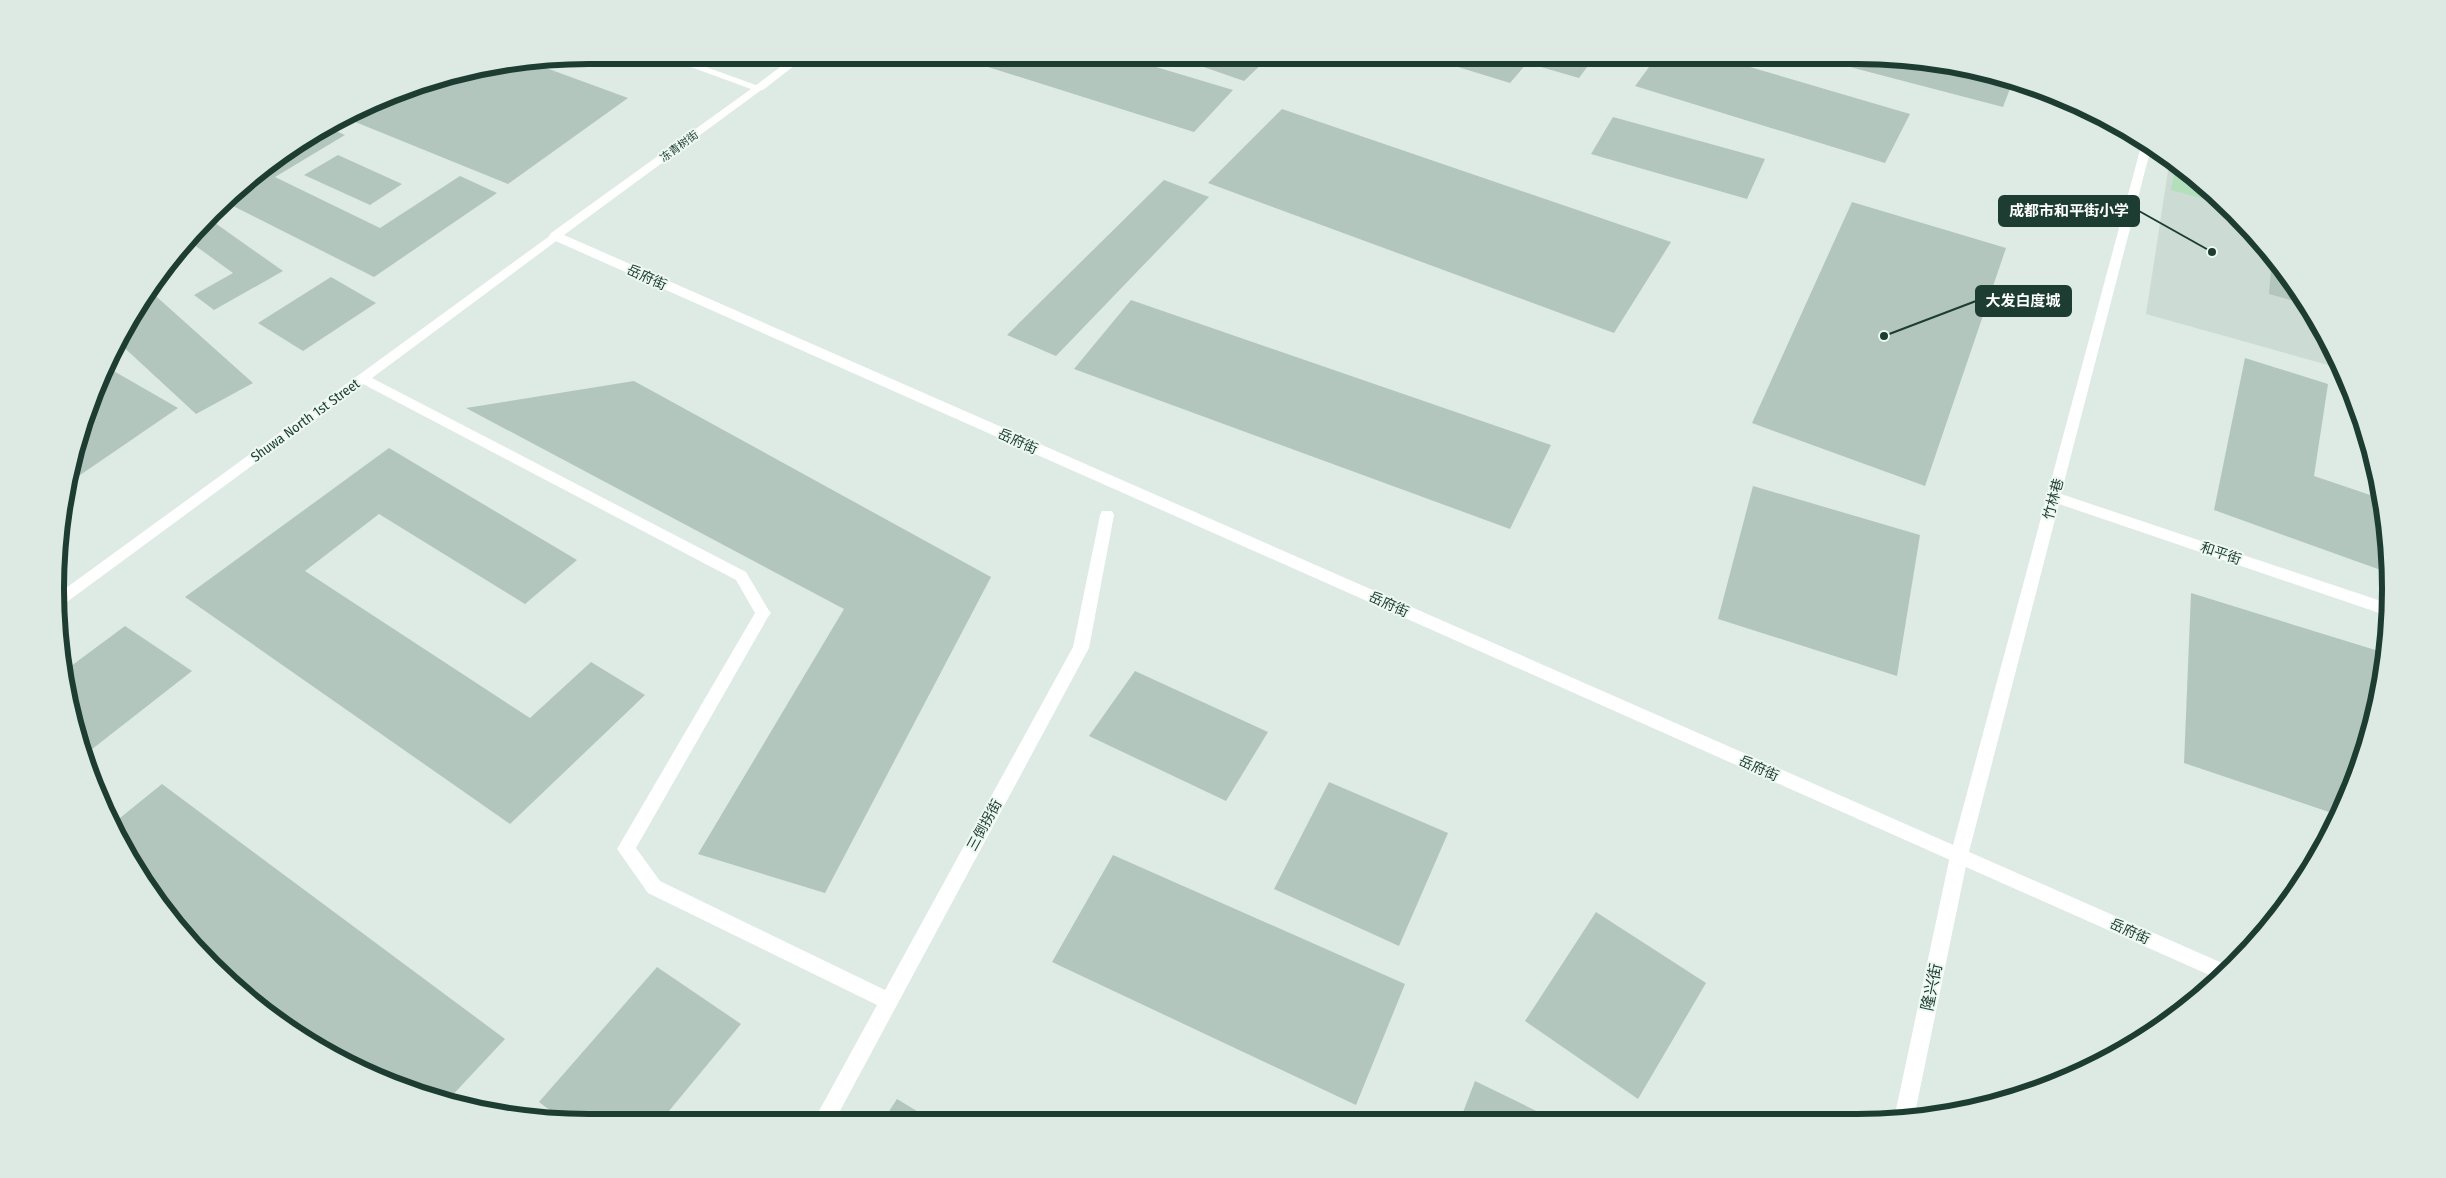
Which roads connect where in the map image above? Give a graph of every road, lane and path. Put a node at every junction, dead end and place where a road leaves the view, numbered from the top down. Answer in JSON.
{"nodes":[{"id":1,"x":689,"y":64,"type":"edge"},
{"id":2,"x":791,"y":64,"type":"edge"},
{"id":3,"x":758,"y":88,"type":"junction"},
{"id":4,"x":2145,"y":150,"type":"edge"},
{"id":5,"x":555,"y":236,"type":"junction"},
{"id":6,"x":362,"y":378,"type":"junction"},
{"id":7,"x":2054,"y":497,"type":"junction"},
{"id":8,"x":1107,"y":515,"type":"dead end"},
{"id":9,"x":64,"y":598,"type":"edge"},
{"id":10,"x":2381,"y":607,"type":"edge"},
{"id":11,"x":1959,"y":856,"type":"junction"},
{"id":12,"x":2218,"y":970,"type":"edge"},
{"id":13,"x":888,"y":1001,"type":"junction"},
{"id":14,"x":1905,"y":1112,"type":"edge"},
{"id":15,"x":826,"y":1114,"type":"edge"}],
"edges":[{"from":1,"to":3,"type":"street"},
{"from":2,"to":3,"type":"street","name":"冻青树街"},
{"from":3,"to":5,"type":"street","name":"冻青树街"},
{"from":4,"to":7,"type":"street","name":"竹林巷"},
{"from":5,"to":6,"type":"street","name":"Shuwa North 1st Street"},
{"from":5,"to":11,"type":"street","name":"岳府街"},
{"from":6,"to":9,"type":"street","name":"Shuwa North 1st Street"},
{"from":6,"to":13,"type":"street"},
{"from":7,"to":10,"type":"street","name":"和平街"},
{"from":7,"to":11,"type":"street","name":"竹林巷"},
{"from":8,"to":13,"type":"street","name":"三倒拐街"},
{"from":11,"to":12,"type":"street","name":"岳府街"},
{"from":11,"to":14,"type":"street","name":"隆兴街"},
{"from":13,"to":15,"type":"street","name":"三倒拐街"}]}
